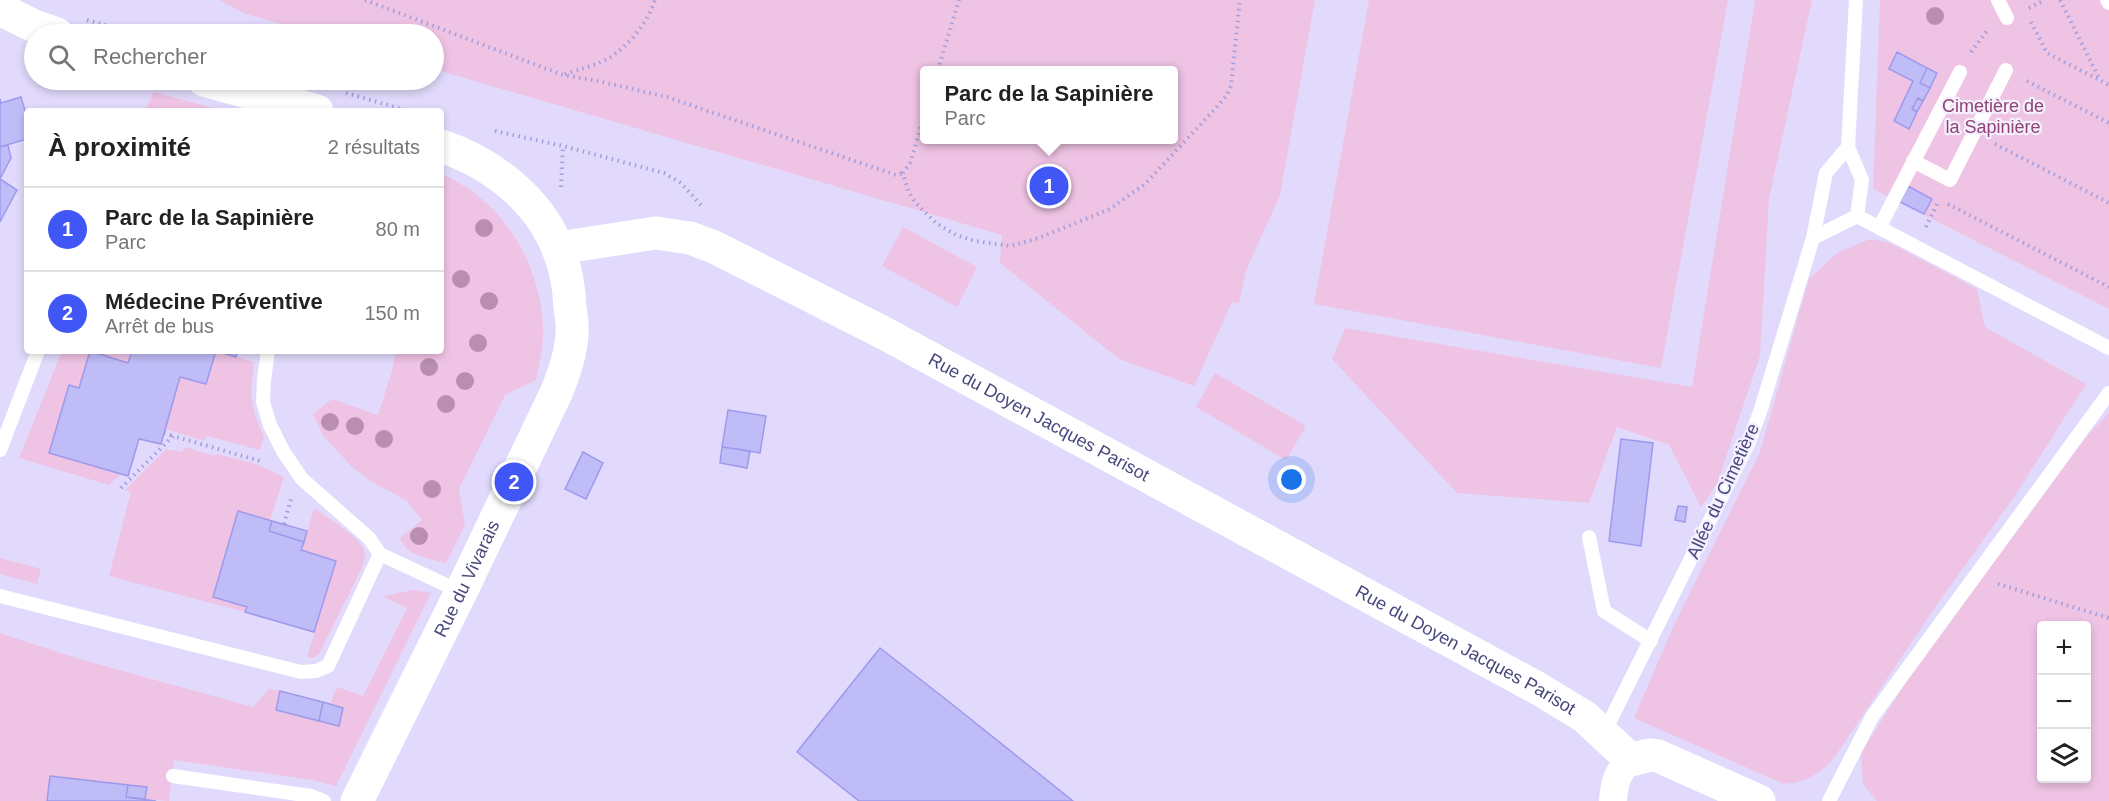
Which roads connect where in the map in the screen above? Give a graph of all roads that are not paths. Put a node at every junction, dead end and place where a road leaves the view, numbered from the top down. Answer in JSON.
{"nodes":[{"id":1,"x":1856,"y":0,"type":"edge"},
{"id":2,"x":1998,"y":0,"type":"edge"},
{"id":3,"x":0,"y":9,"type":"edge"},
{"id":4,"x":2007,"y":18,"type":"dead end"},
{"id":5,"x":30,"y":24,"type":"edge"},
{"id":6,"x":2006,"y":70,"type":"road end"},
{"id":7,"x":1960,"y":72,"type":"dead end"},
{"id":8,"x":261,"y":90,"type":"edge"},
{"id":9,"x":330,"y":102,"type":"edge"},
{"id":10,"x":444,"y":147,"type":"edge"},
{"id":11,"x":1848,"y":147,"type":"junction"},
{"id":12,"x":1913,"y":161,"type":"junction"},
{"id":13,"x":1857,"y":216,"type":"junction"},
{"id":14,"x":1879,"y":228,"type":"junction"},
{"id":15,"x":1813,"y":238,"type":"junction"},
{"id":16,"x":558,"y":248,"type":"junction"},
{"id":17,"x":2109,"y":348,"type":"edge"},
{"id":18,"x":37,"y":354,"type":"edge"},
{"id":19,"x":268,"y":354,"type":"edge"},
{"id":20,"x":2109,"y":393,"type":"edge"},
{"id":21,"x":0,"y":450,"type":"edge"},
{"id":22,"x":1589,"y":537,"type":"dead end"},
{"id":23,"x":380,"y":554,"type":"junction"},
{"id":24,"x":461,"y":592,"type":"junction"},
{"id":25,"x":0,"y":596,"type":"edge"},
{"id":26,"x":1651,"y":641,"type":"junction"},
{"id":27,"x":1604,"y":733,"type":"junction"},
{"id":28,"x":1631,"y":760,"type":"junction"},
{"id":29,"x":173,"y":776,"type":"dead end"},
{"id":30,"x":324,"y":801,"type":"edge"},
{"id":31,"x":357,"y":801,"type":"edge"},
{"id":32,"x":1613,"y":801,"type":"edge"},
{"id":33,"x":1759,"y":801,"type":"edge"},
{"id":34,"x":1829,"y":801,"type":"edge"}],
"edges":[{"from":1,"to":11,"type":"lane"},
{"from":2,"to":4,"type":"lane"},
{"from":3,"to":5,"type":"street"},
{"from":6,"to":12,"type":"lane"},
{"from":7,"to":12,"type":"lane"},
{"from":8,"to":9,"type":"street"},
{"from":10,"to":16,"type":"street"},
{"from":11,"to":13,"type":"lane"},
{"from":11,"to":15,"type":"lane","name":"Allée du Cimetière"},
{"from":12,"to":14,"type":"lane"},
{"from":13,"to":14,"type":"lane"},
{"from":13,"to":15,"type":"lane"},
{"from":14,"to":17,"type":"lane"},
{"from":15,"to":26,"type":"lane","name":"Allée du Cimetière"},
{"from":16,"to":24,"type":"street","name":"Rue du Vivarais"},
{"from":16,"to":27,"type":"street","name":"Rue du Doyen Jacques Parisot"},
{"from":18,"to":21,"type":"lane"},
{"from":19,"to":23,"type":"lane"},
{"from":20,"to":34,"type":"lane"},
{"from":22,"to":26,"type":"lane"},
{"from":23,"to":24,"type":"lane"},
{"from":23,"to":25,"type":"lane"},
{"from":24,"to":31,"type":"street","name":"Rue du Vivarais"},
{"from":26,"to":27,"type":"lane","name":"Allée du Cimetière"},
{"from":27,"to":28,"type":"street","name":"Rue du Doyen Jacques Parisot"},
{"from":28,"to":32,"type":"street"},
{"from":28,"to":33,"type":"street"},
{"from":29,"to":30,"type":"lane"}]}
